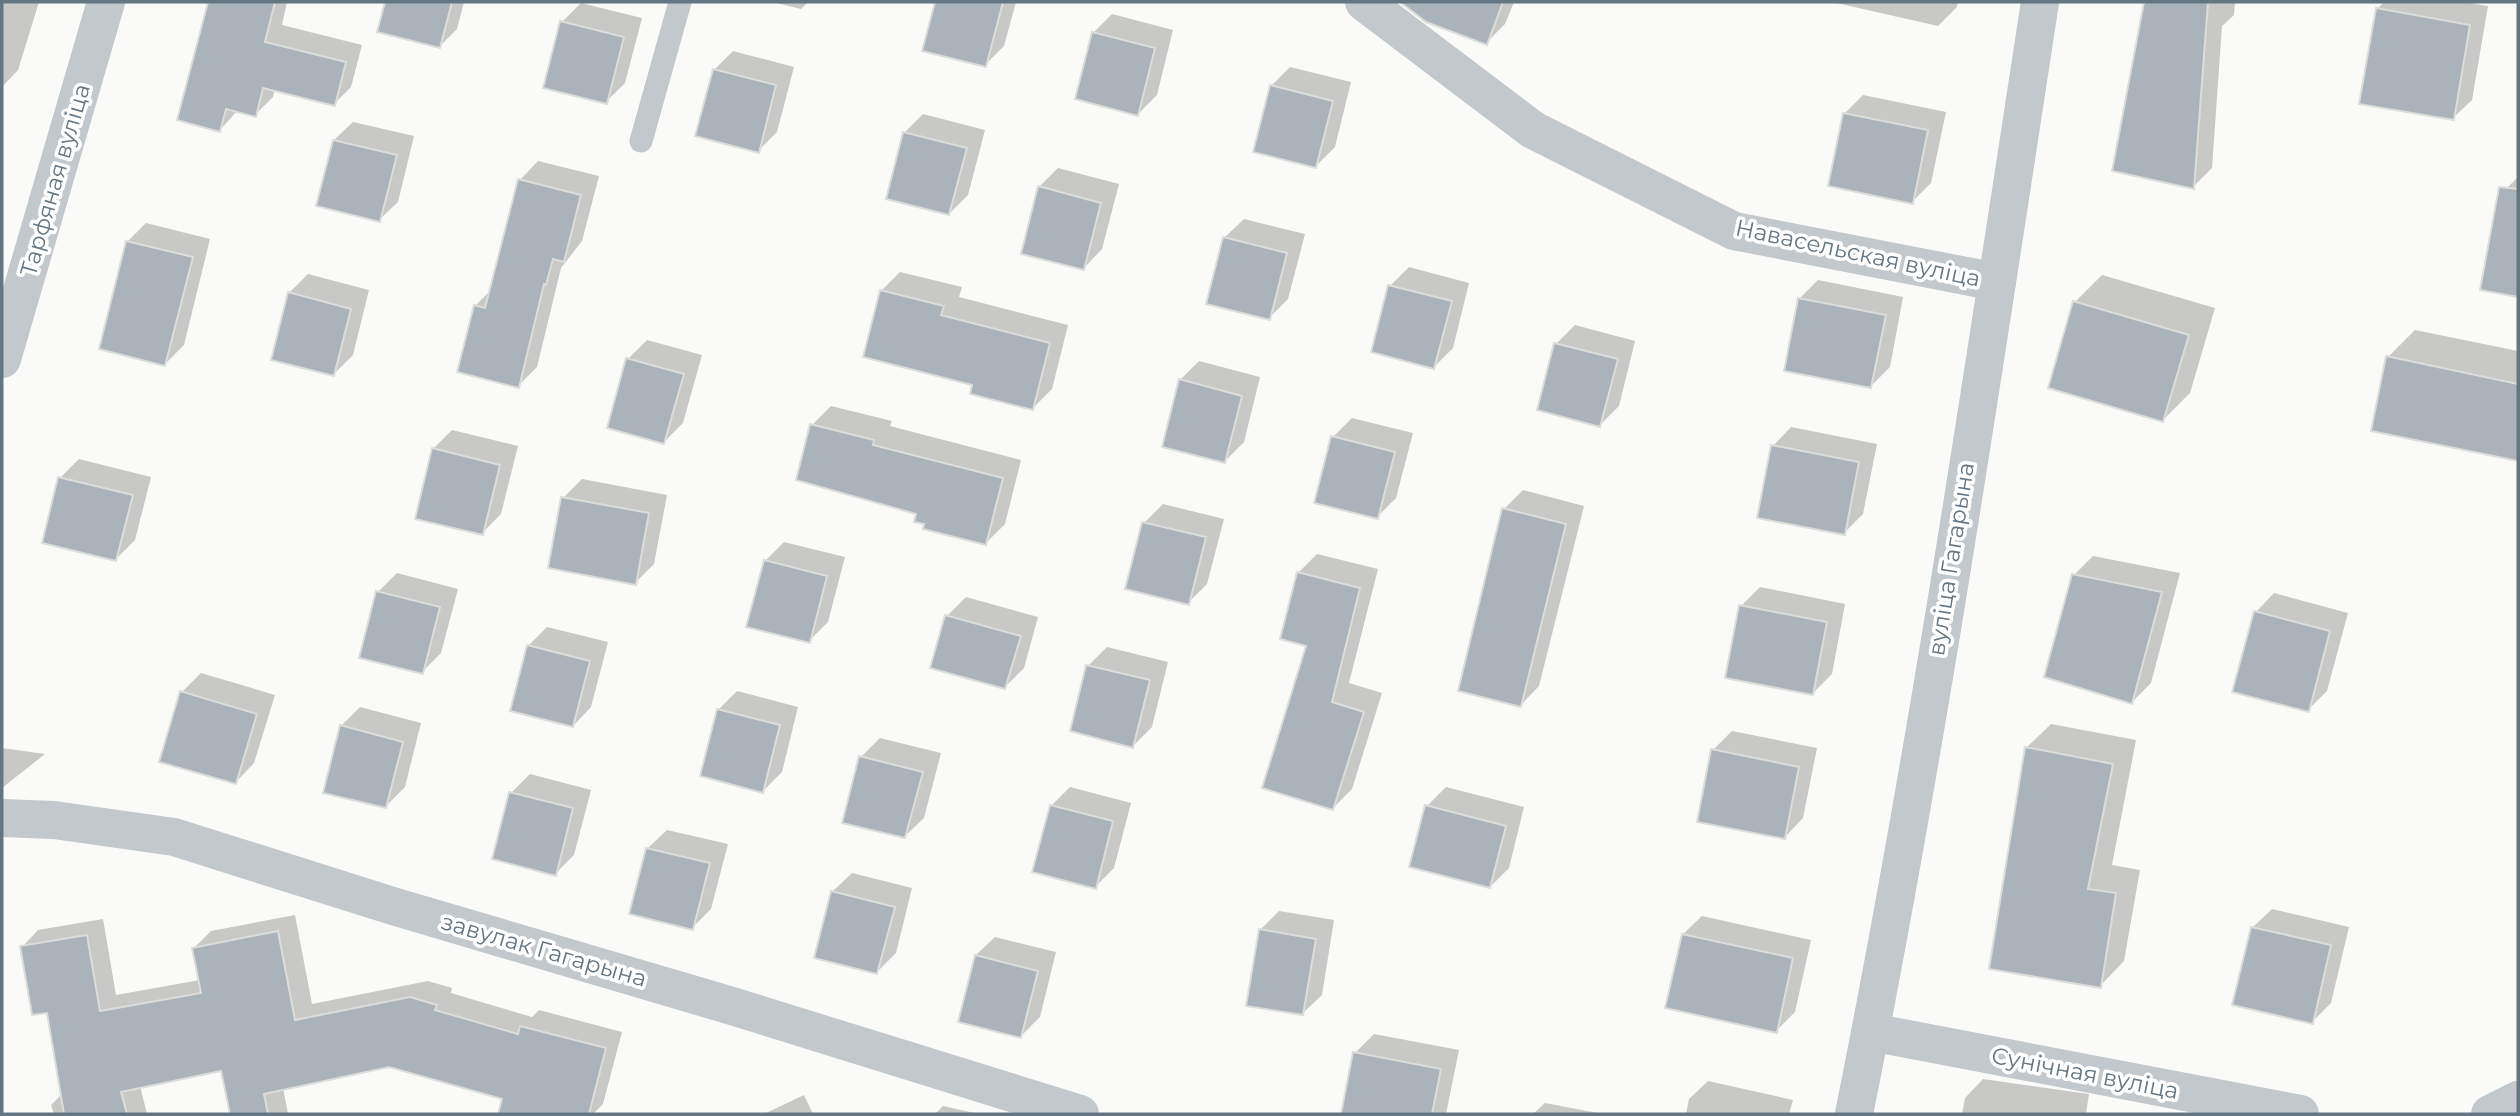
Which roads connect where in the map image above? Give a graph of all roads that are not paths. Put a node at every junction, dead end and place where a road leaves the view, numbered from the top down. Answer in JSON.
{"nodes":[{"id":1,"x":106,"y":2,"type":"edge"},
{"id":2,"x":680,"y":2,"type":"edge"},
{"id":3,"x":1364,"y":2,"type":"edge"},
{"id":4,"x":2040,"y":2,"type":"edge"},
{"id":5,"x":641,"y":141,"type":"dead end"},
{"id":6,"x":1997,"y":282,"type":"junction"},
{"id":7,"x":2,"y":359,"type":"edge"},
{"id":8,"x":2,"y":818,"type":"edge"},
{"id":9,"x":1871,"y":1031,"type":"junction"},
{"id":10,"x":2518,"y":1100,"type":"edge"},
{"id":11,"x":1080,"y":1114,"type":"edge"},
{"id":12,"x":1854,"y":1114,"type":"edge"},
{"id":13,"x":2300,"y":1114,"type":"edge"},
{"id":14,"x":2490,"y":1114,"type":"edge"}],
"edges":[{"from":1,"to":7,"type":"street","name":"Тарфяная вуліца"},
{"from":2,"to":5,"type":"lane"},
{"from":3,"to":6,"type":"street","name":"Навасельская вуліца"},
{"from":4,"to":6,"type":"street","name":"вуліца Гагарына"},
{"from":6,"to":9,"type":"street","name":"вуліца Гагарына"},
{"from":8,"to":11,"type":"street","name":"завулак Гагарына"},
{"from":9,"to":12,"type":"street","name":"вуліца Гагарына"},
{"from":9,"to":13,"type":"street","name":"Сунічная вуліца"},
{"from":10,"to":14,"type":"street"}]}
